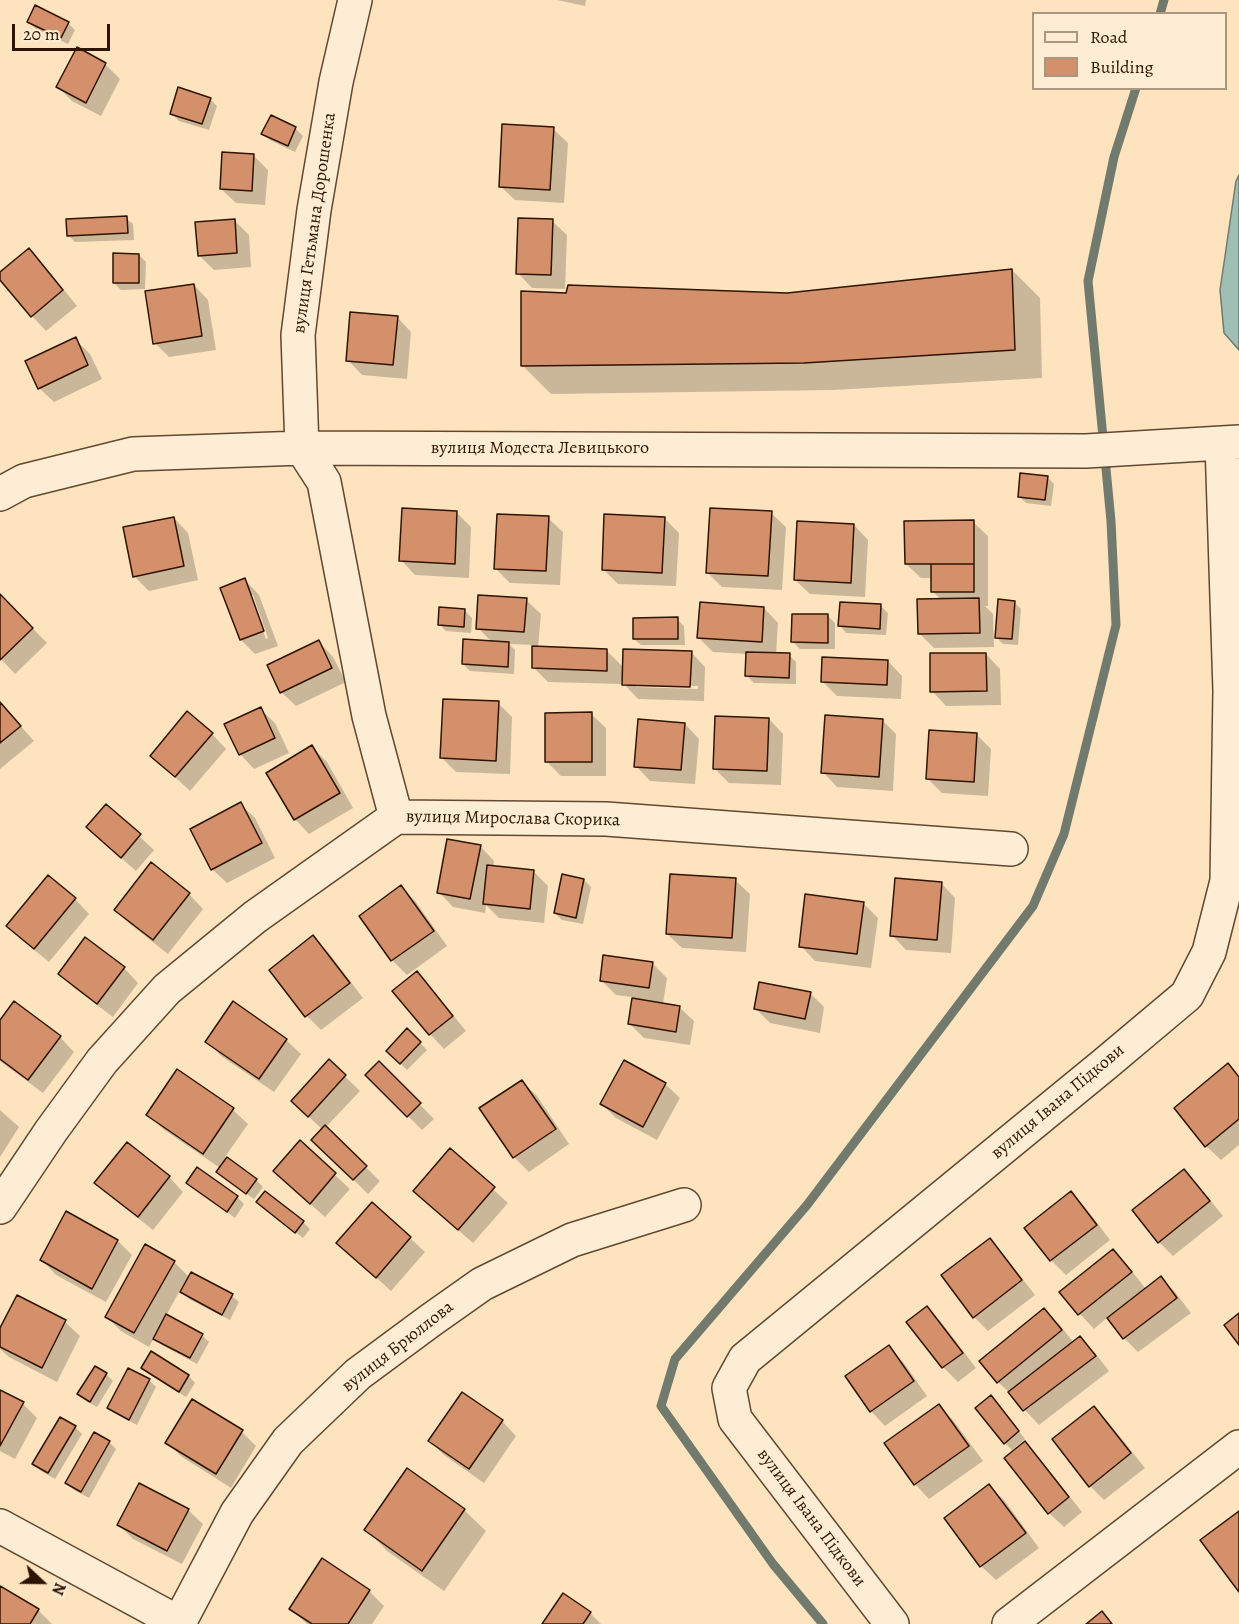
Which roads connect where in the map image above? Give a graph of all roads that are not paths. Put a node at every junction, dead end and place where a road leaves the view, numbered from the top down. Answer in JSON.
{"nodes":[{"id":1,"x":355,"y":0,"type":"edge"},
{"id":2,"x":1231,"y":442,"type":"edge"},
{"id":3,"x":302,"y":448,"type":"junction"},
{"id":4,"x":0,"y":494,"type":"edge"},
{"id":5,"x":396,"y":817,"type":"junction"},
{"id":6,"x":1011,"y":849,"type":"dead end"},
{"id":7,"x":684,"y":1205,"type":"dead end"},
{"id":8,"x":0,"y":1207,"type":"edge"},
{"id":9,"x":1239,"y":1447,"type":"edge"},
{"id":10,"x":0,"y":1526,"type":"edge"},
{"id":11,"x":180,"y":1623,"type":"edge"},
{"id":12,"x":892,"y":1624,"type":"edge"},
{"id":13,"x":1009,"y":1624,"type":"edge"}],
"edges":[{"from":1,"to":3,"type":"street","name":"вулиця Гетьмана Дорошенка"},
{"from":2,"to":3,"type":"street","name":"вулиця Модеста Левицького"},
{"from":2,"to":12,"type":"street","name":"вулиця Івана Підкови"},
{"from":3,"to":4,"type":"street","name":"вулиця Модеста Левицького"},
{"from":3,"to":5,"type":"street"},
{"from":5,"to":6,"type":"street","name":"вулиця Мирослава Скорика"},
{"from":5,"to":8,"type":"street","name":"вулиця Мирослава Скорика"},
{"from":7,"to":11,"type":"street","name":"вулиця Брюллова"},
{"from":9,"to":13,"type":"street"},
{"from":10,"to":11,"type":"street"}]}
